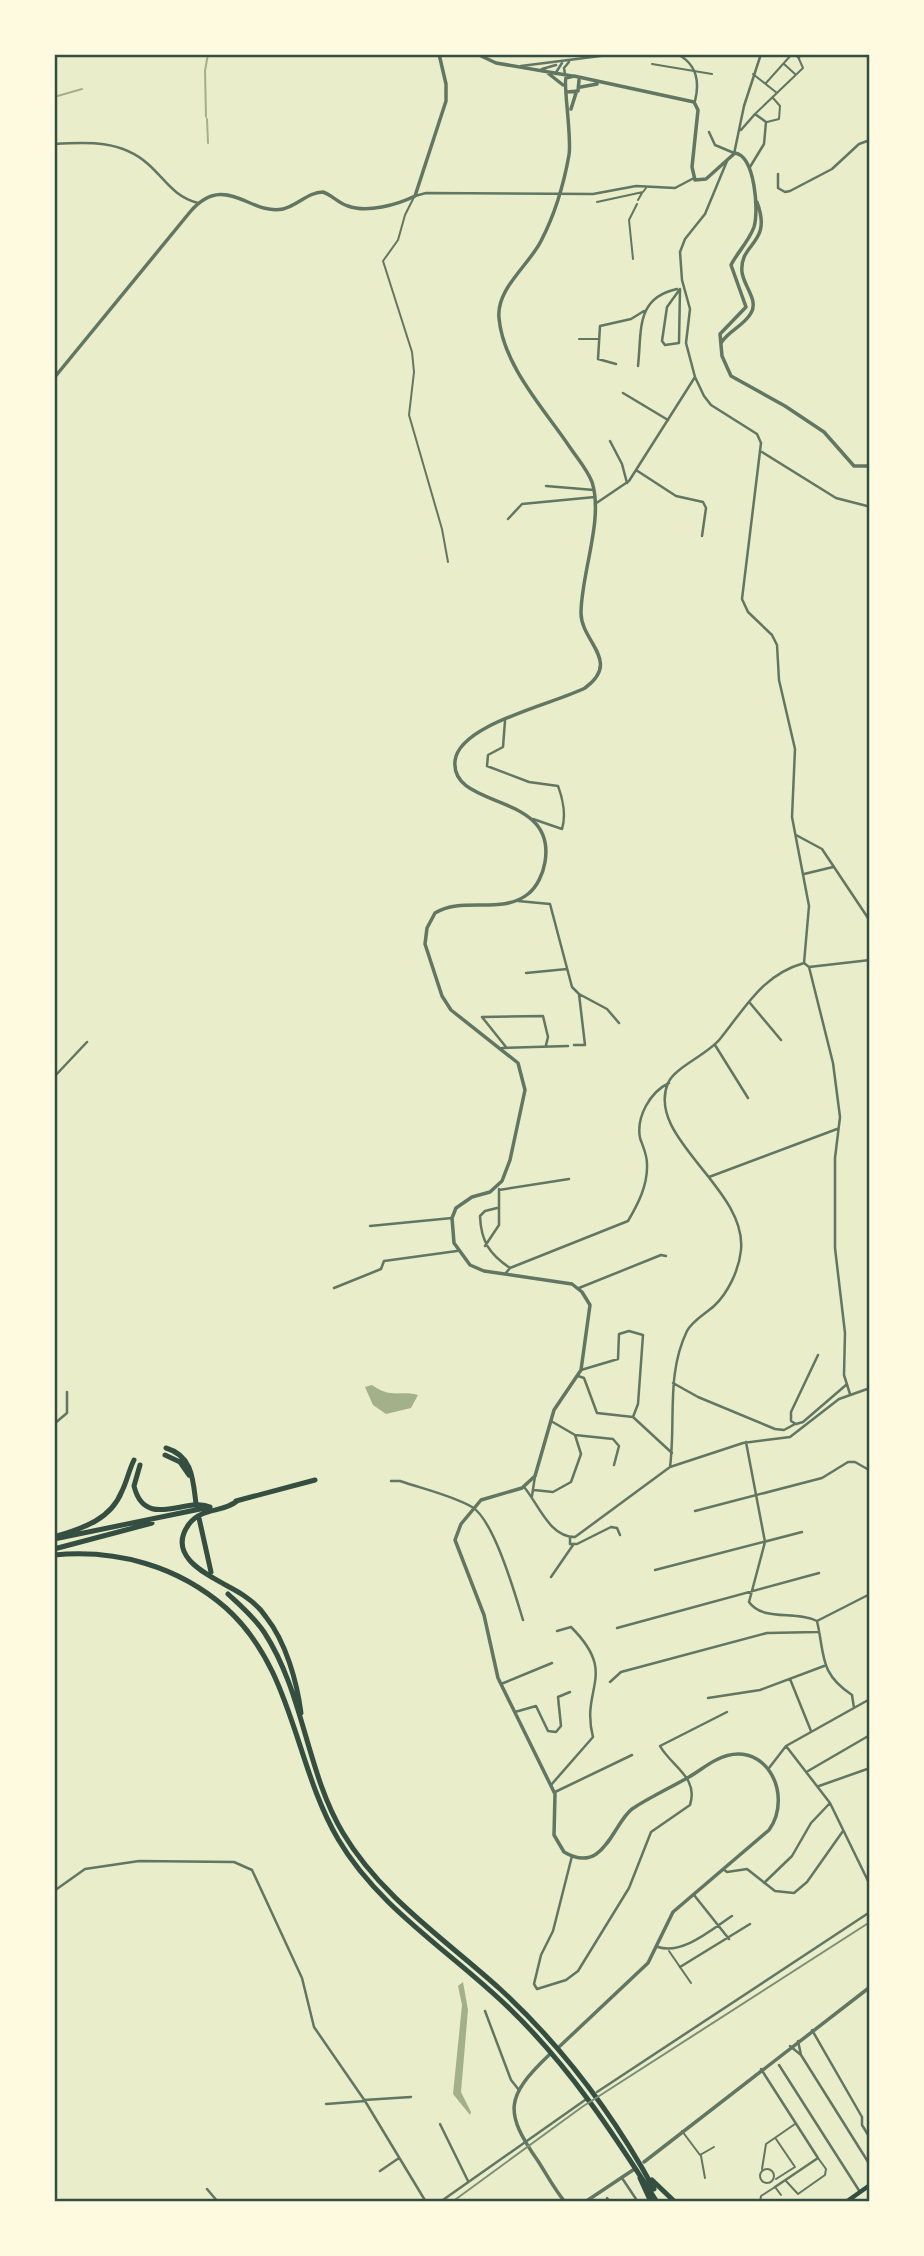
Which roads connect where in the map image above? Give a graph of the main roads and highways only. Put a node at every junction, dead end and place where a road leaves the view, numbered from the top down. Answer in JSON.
{"nodes":[{"id":1,"x":166,"y":1451,"type":"dead end"},
{"id":2,"x":134,"y":1460,"type":"dead end"},
{"id":3,"x":140,"y":1465,"type":"dead end"},
{"id":4,"x":314,"y":1480,"type":"dead end"},
{"id":5,"x":237,"y":1501,"type":"junction"},
{"id":6,"x":197,"y":1504,"type":"dead end"},
{"id":7,"x":210,"y":1507,"type":"junction"},
{"id":8,"x":183,"y":1513,"type":"junction"},
{"id":9,"x":199,"y":1518,"type":"dead end"},
{"id":10,"x":54,"y":1538,"type":"edge"},
{"id":11,"x":54,"y":1549,"type":"edge"},
{"id":12,"x":54,"y":1555,"type":"edge"},
{"id":13,"x":210,"y":1575,"type":"junction"},
{"id":14,"x":228,"y":1590,"type":"junction"},
{"id":15,"x":272,"y":1646,"type":"junction"},
{"id":16,"x":302,"y":1720,"type":"junction"},
{"id":17,"x":303,"y":1751,"type":"junction"},
{"id":18,"x":385,"y":1892,"type":"junction"},
{"id":19,"x":642,"y":2173,"type":"junction"},
{"id":20,"x":870,"y":2185,"type":"edge"},
{"id":21,"x":654,"y":2189,"type":"junction"},
{"id":22,"x":847,"y":2201,"type":"edge"},
{"id":23,"x":651,"y":2202,"type":"edge"},
{"id":24,"x":659,"y":2202,"type":"edge"},
{"id":25,"x":675,"y":2202,"type":"edge"}],
"edges":[{"from":1,"to":6,"type":"highway"},
{"from":2,"to":10,"type":"highway"},
{"from":3,"to":7,"type":"highway"},
{"from":4,"to":5,"type":"highway"},
{"from":5,"to":7,"type":"highway"},
{"from":5,"to":13,"type":"highway"},
{"from":7,"to":8,"type":"highway"},
{"from":8,"to":10,"type":"highway"},
{"from":8,"to":11,"type":"highway"},
{"from":9,"to":13,"type":"highway"},
{"from":12,"to":17,"type":"highway"},
{"from":13,"to":14,"type":"highway"},
{"from":14,"to":15,"type":"highway"},
{"from":14,"to":16,"type":"highway"},
{"from":15,"to":16,"type":"highway"},
{"from":15,"to":17,"type":"highway"},
{"from":16,"to":18,"type":"highway"},
{"from":17,"to":18,"type":"highway"},
{"from":18,"to":19,"type":"highway"},
{"from":19,"to":21,"type":"highway"},
{"from":19,"to":23,"type":"highway"},
{"from":20,"to":22,"type":"main road"},
{"from":21,"to":24,"type":"highway"},
{"from":21,"to":25,"type":"highway"}]}
